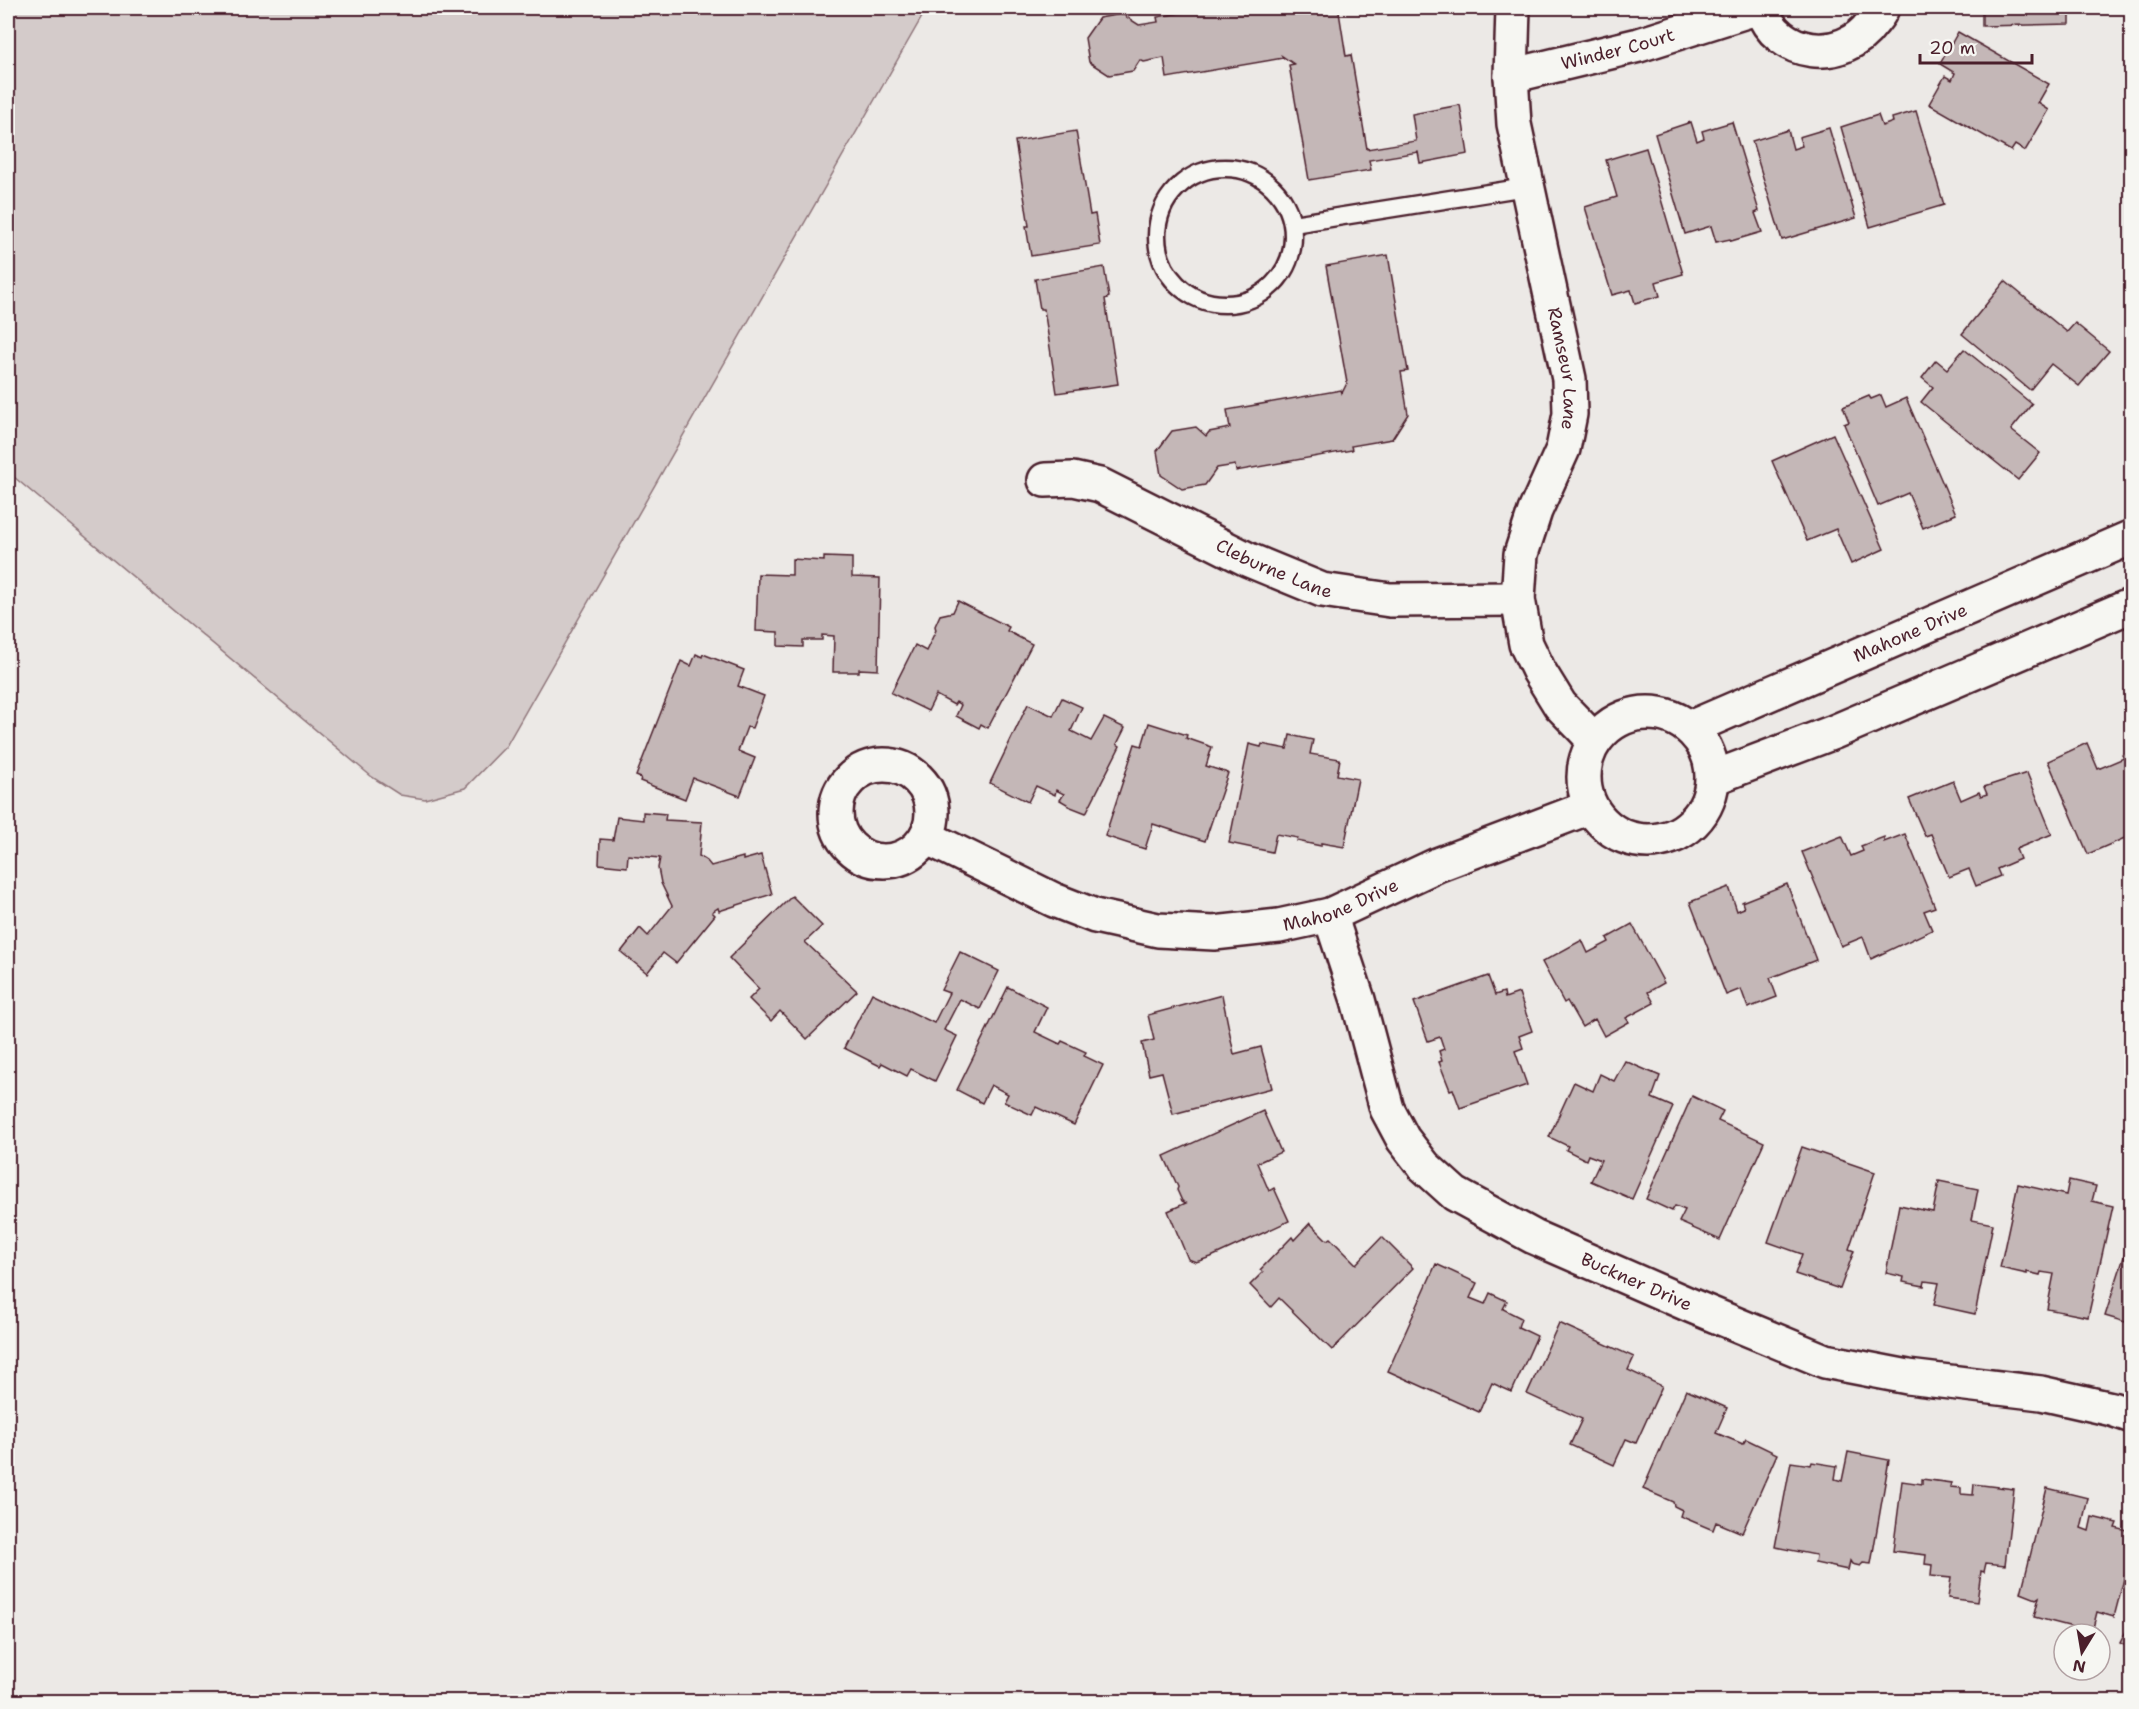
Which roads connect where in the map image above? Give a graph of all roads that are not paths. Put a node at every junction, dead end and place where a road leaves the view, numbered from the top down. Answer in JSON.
{"nodes":[{"id":1,"x":1513,"y":8,"type":"edge"},
{"id":2,"x":1759,"y":8,"type":"edge"},
{"id":3,"x":1882,"y":8,"type":"edge"},
{"id":4,"x":1510,"y":76,"type":"junction"},
{"id":5,"x":1526,"y":187,"type":"junction"},
{"id":6,"x":1293,"y":224,"type":"junction"},
{"id":7,"x":1045,"y":480,"type":"dead end"},
{"id":8,"x":2132,"y":537,"type":"edge"},
{"id":9,"x":1518,"y":599,"type":"junction"},
{"id":10,"x":2132,"y":605,"type":"edge"},
{"id":11,"x":1690,"y":728,"type":"junction"},
{"id":12,"x":1595,"y":741,"type":"junction"},
{"id":13,"x":1713,"y":778,"type":"junction"},
{"id":14,"x":1590,"y":807,"type":"junction"},
{"id":15,"x":926,"y":837,"type":"dead end"},
{"id":16,"x":1330,"y":915,"type":"junction"},
{"id":17,"x":2132,"y":1416,"type":"edge"}],
"edges":[{"from":1,"to":4,"type":"street","name":"Ramseur Lane"},
{"from":2,"to":3,"type":"street","name":"Winder Court"},
{"from":2,"to":4,"type":"street","name":"Winder Court"},
{"from":4,"to":5,"type":"street","name":"Ramseur Lane"},
{"from":5,"to":6,"type":"lane"},
{"from":5,"to":9,"type":"street","name":"Ramseur Lane"},
{"from":6,"to":6,"type":"lane"},
{"from":7,"to":9,"type":"street","name":"Cleburne Lane"},
{"from":8,"to":11,"type":"street","name":"Mahone Drive"},
{"from":9,"to":12,"type":"street","name":"Ramseur Lane"},
{"from":10,"to":13,"type":"street"},
{"from":11,"to":12,"type":"street"},
{"from":11,"to":13,"type":"street"},
{"from":12,"to":14,"type":"street"},
{"from":13,"to":14,"type":"street"},
{"from":14,"to":16,"type":"street","name":"Mahone Drive"},
{"from":15,"to":16,"type":"street","name":"Mahone Drive"},
{"from":16,"to":17,"type":"street","name":"Buckner Drive"}]}
